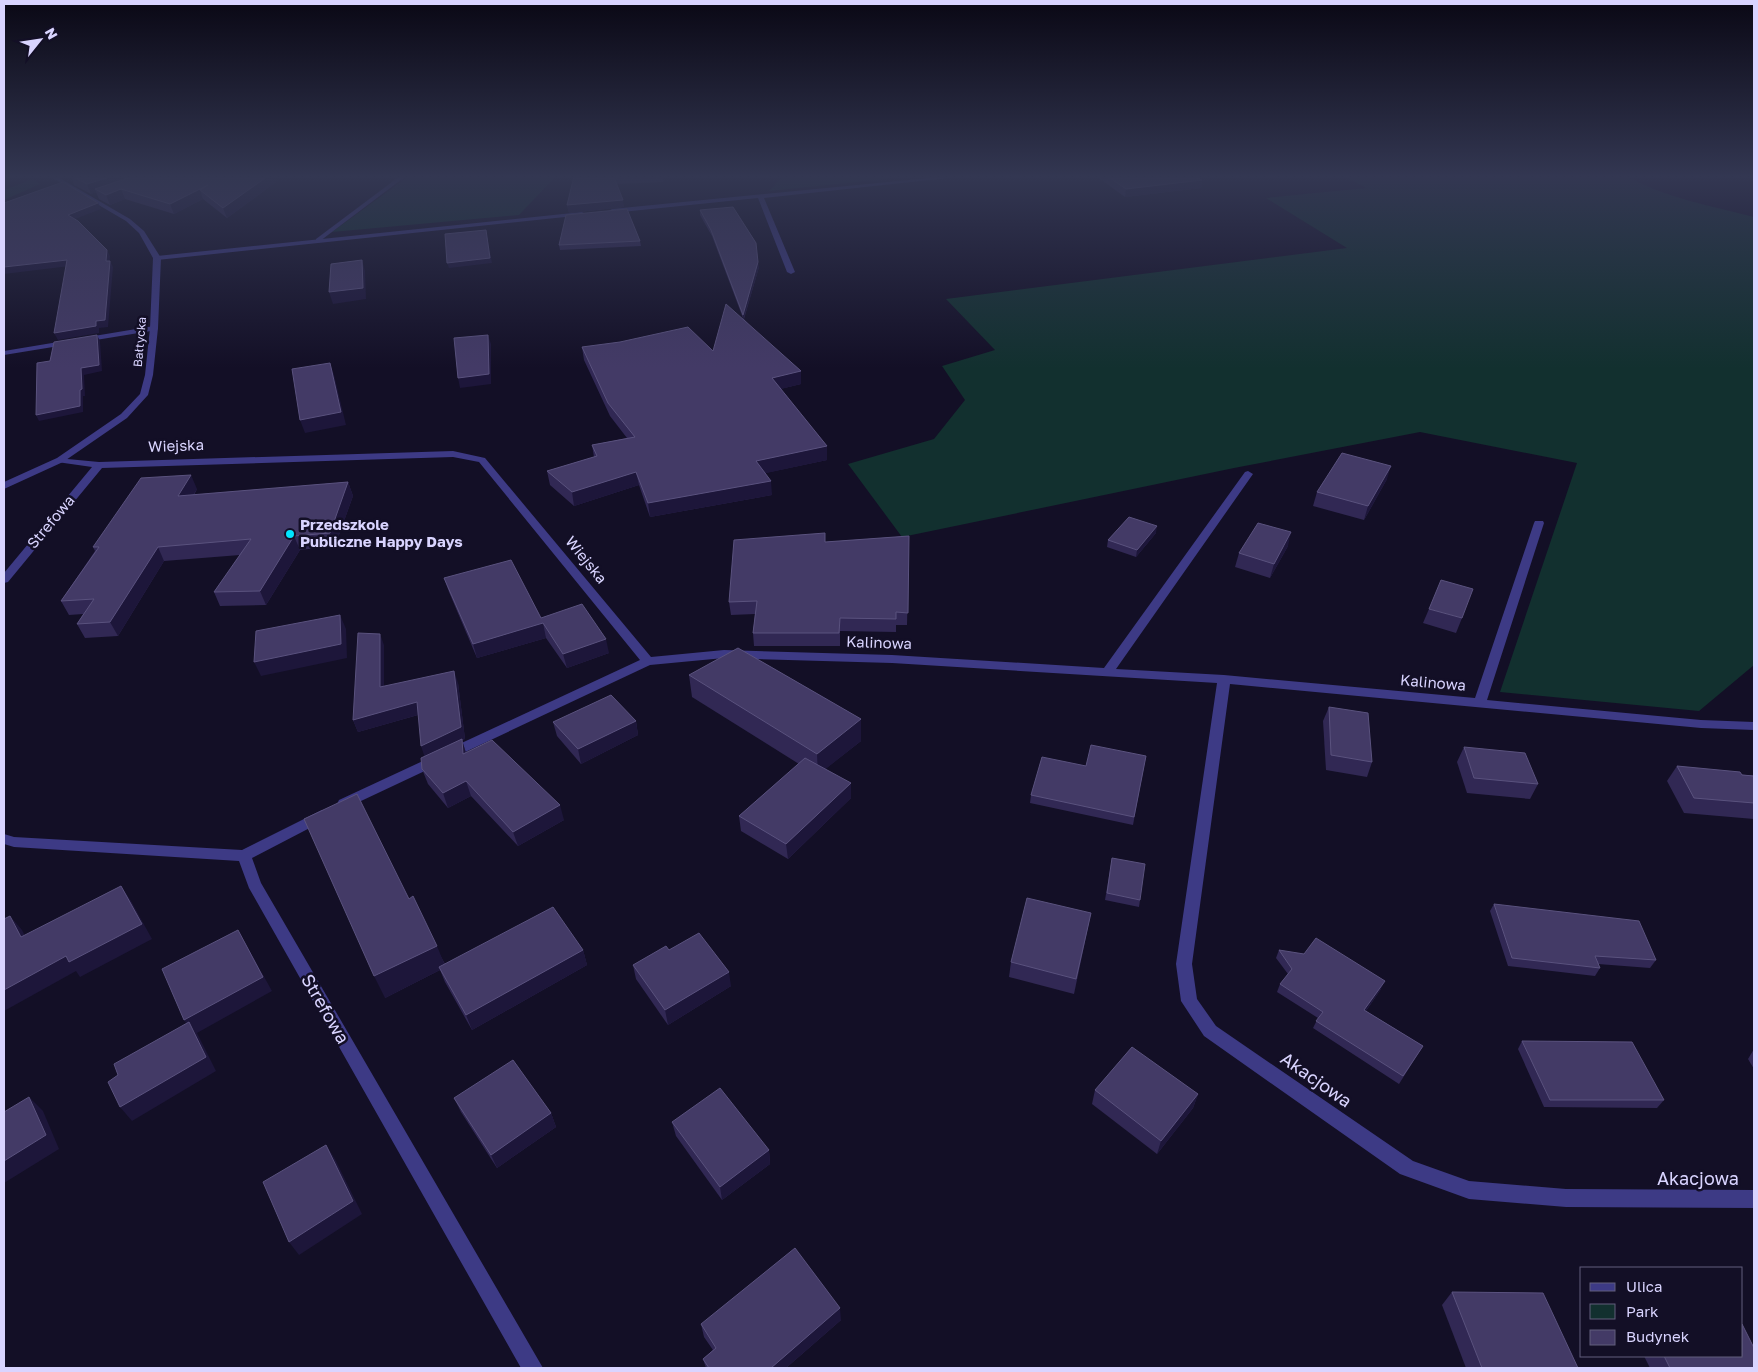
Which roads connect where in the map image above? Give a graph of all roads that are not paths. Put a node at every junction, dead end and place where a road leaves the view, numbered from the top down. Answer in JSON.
{"nodes":[{"id":1,"x":147,"y":240,"type":"edge"},
{"id":2,"x":318,"y":240,"type":"edge"},
{"id":3,"x":778,"y":240,"type":"edge"},
{"id":4,"x":157,"y":258,"type":"junction"},
{"id":5,"x":791,"y":272,"type":"dead end"},
{"id":6,"x":154,"y":328,"type":"junction"},
{"id":7,"x":4,"y":353,"type":"edge"},
{"id":8,"x":60,"y":460,"type":"junction"},
{"id":9,"x":99,"y":465,"type":"junction"},
{"id":10,"x":1248,"y":474,"type":"dead end"},
{"id":11,"x":4,"y":486,"type":"edge"},
{"id":12,"x":1539,"y":523,"type":"dead end"},
{"id":13,"x":4,"y":580,"type":"edge"},
{"id":14,"x":648,"y":661,"type":"junction"},
{"id":15,"x":1108,"y":671,"type":"junction"},
{"id":16,"x":1224,"y":679,"type":"junction"},
{"id":17,"x":1480,"y":703,"type":"junction"},
{"id":18,"x":1754,"y":726,"type":"edge"},
{"id":19,"x":4,"y":839,"type":"edge"},
{"id":20,"x":244,"y":856,"type":"junction"},
{"id":21,"x":1754,"y":1199,"type":"edge"},
{"id":22,"x":533,"y":1368,"type":"edge"}],
"edges":[{"from":1,"to":4,"type":"street"},
{"from":2,"to":4,"type":"street"},
{"from":3,"to":5,"type":"street"},
{"from":4,"to":6,"type":"street","name":"Bałtycka"},
{"from":6,"to":7,"type":"street"},
{"from":6,"to":8,"type":"street","name":"Bałtycka"},
{"from":8,"to":9,"type":"street","name":"Wiejska"},
{"from":8,"to":11,"type":"street","name":"Bałtycka"},
{"from":9,"to":13,"type":"street","name":"Strefowa"},
{"from":9,"to":14,"type":"street","name":"Wiejska"},
{"from":10,"to":15,"type":"street"},
{"from":12,"to":17,"type":"street"},
{"from":14,"to":15,"type":"street","name":"Kalinowa"},
{"from":14,"to":20,"type":"street"},
{"from":15,"to":16,"type":"street","name":"Kalinowa"},
{"from":16,"to":17,"type":"street","name":"Kalinowa"},
{"from":16,"to":21,"type":"street","name":"Akacjowa"},
{"from":17,"to":18,"type":"street","name":"Kalinowa"},
{"from":19,"to":20,"type":"street"},
{"from":20,"to":22,"type":"street","name":"Strefowa"}]}
